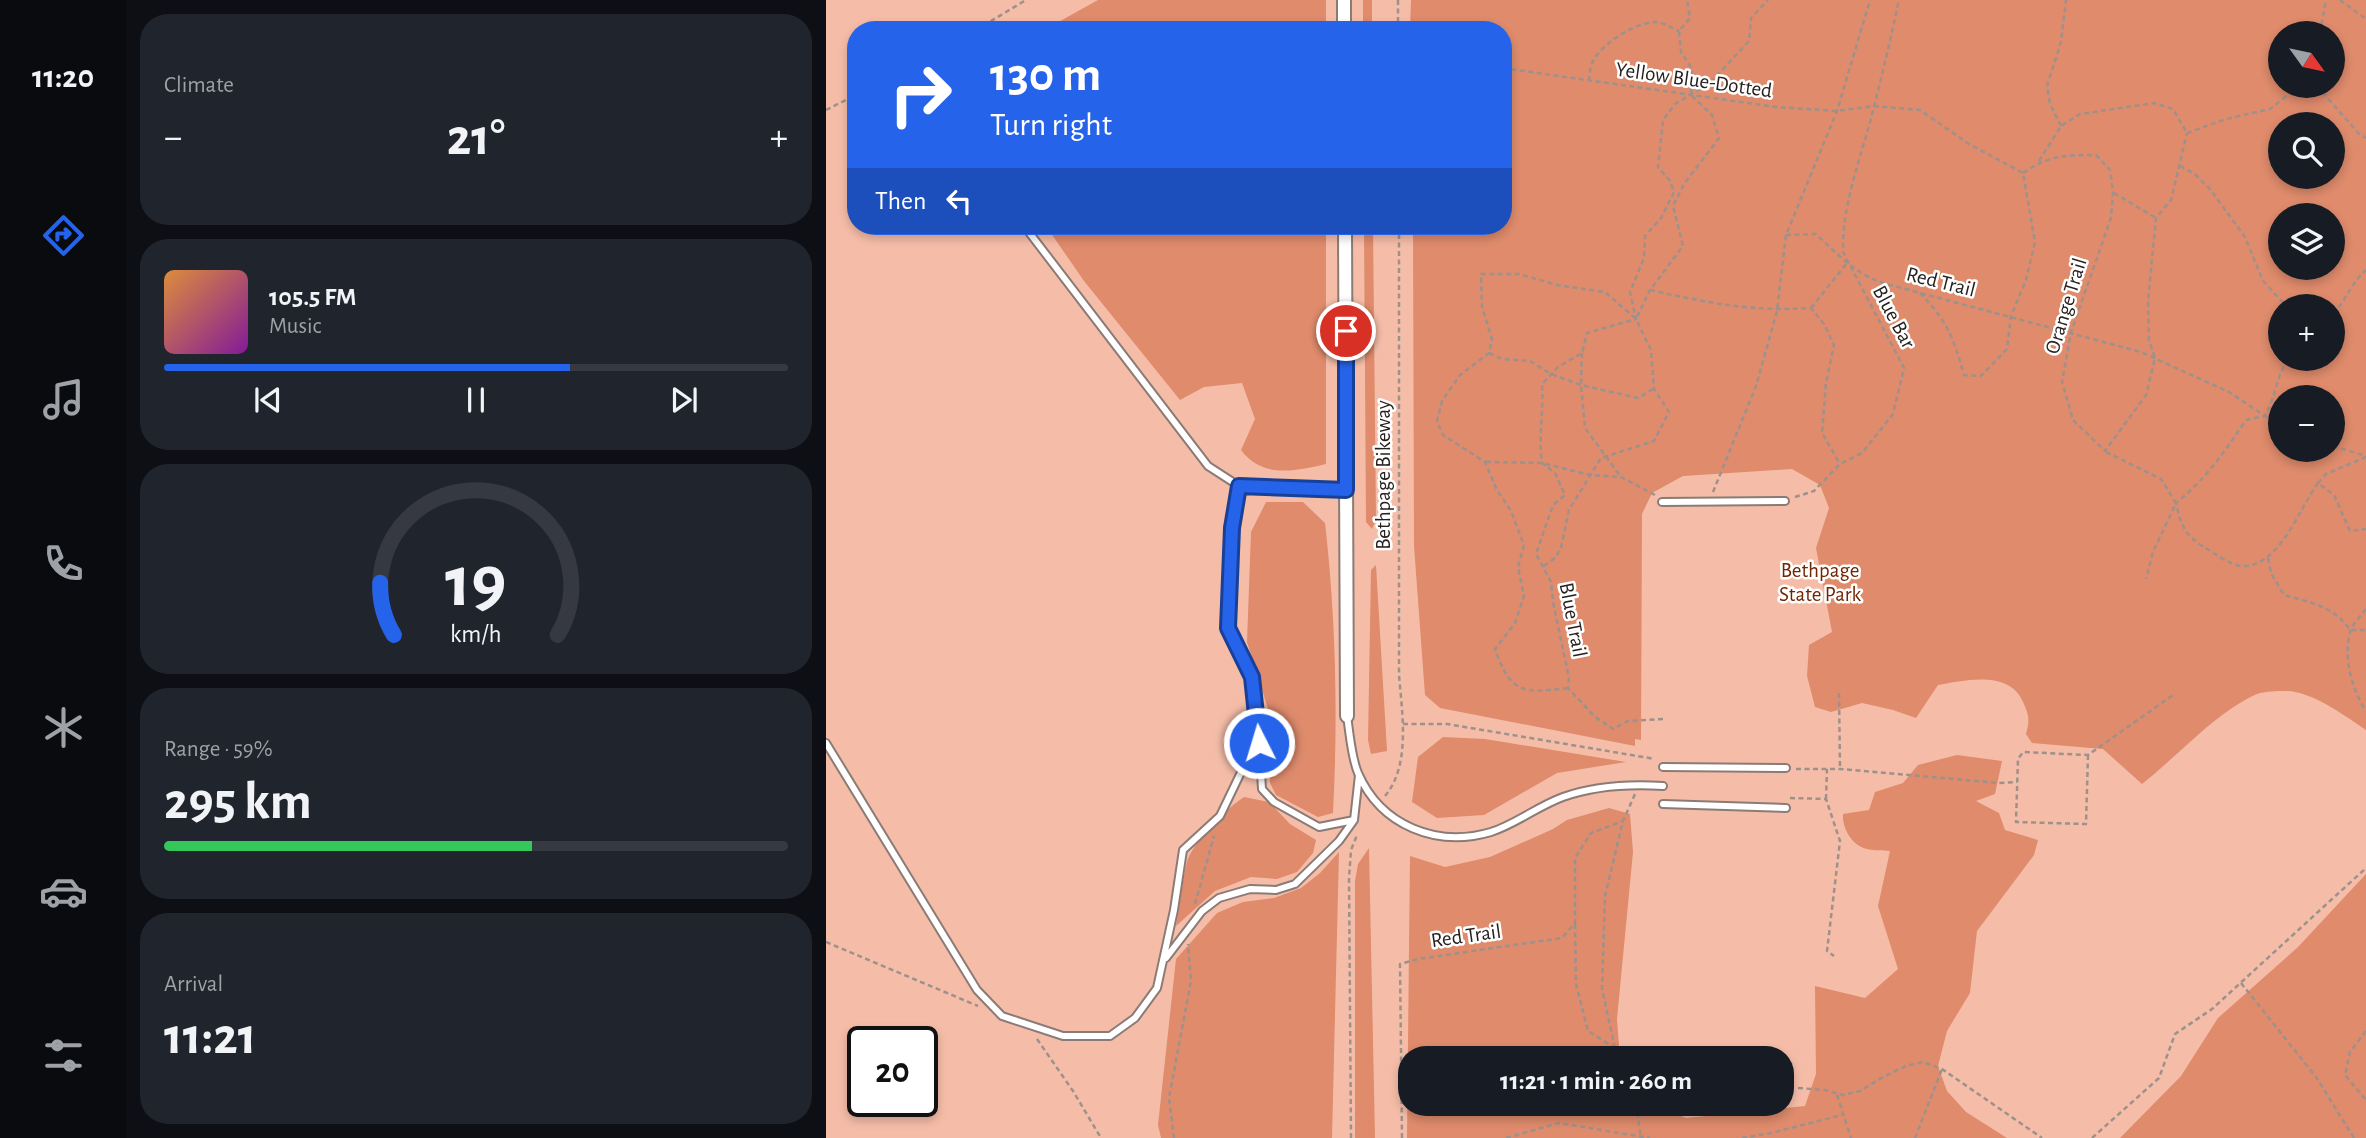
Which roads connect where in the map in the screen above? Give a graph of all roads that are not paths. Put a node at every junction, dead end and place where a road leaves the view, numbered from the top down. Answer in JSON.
{"nodes":[{"id":1,"x":1344,"y":0,"type":"edge"},
{"id":2,"x":1344,"y":21,"type":"edge"},
{"id":3,"x":1030,"y":235,"type":"edge"},
{"id":4,"x":1345,"y":235,"type":"edge"},
{"id":5,"x":1239,"y":486,"type":"junction"},
{"id":6,"x":1346,"y":490,"type":"junction"},
{"id":7,"x":1660,"y":499,"type":"road end"},
{"id":8,"x":1785,"y":500,"type":"road end"},
{"id":9,"x":1347,"y":716,"type":"joint"},
{"id":10,"x":1258,"y":720,"type":"junction"},
{"id":11,"x":826,"y":743,"type":"edge"},
{"id":12,"x":1663,"y":764,"type":"road end"},
{"id":13,"x":1786,"y":768,"type":"road end"},
{"id":14,"x":1359,"y":775,"type":"junction"},
{"id":15,"x":1663,"y":786,"type":"dead end"},
{"id":16,"x":1663,"y":804,"type":"dead end"},
{"id":17,"x":1786,"y":808,"type":"dead end"},
{"id":18,"x":1354,"y":820,"type":"junction"},
{"id":19,"x":1164,"y":962,"type":"junction"}],
"edges":[{"from":1,"to":2,"type":"street"},
{"from":3,"to":5,"type":"lane"},
{"from":4,"to":6,"type":"street"},
{"from":5,"to":6,"type":"lane"},
{"from":5,"to":10,"type":"lane"},
{"from":6,"to":9,"type":"street"},
{"from":7,"to":8,"type":"lane"},
{"from":9,"to":14,"type":"lane"},
{"from":10,"to":18,"type":"lane"},
{"from":10,"to":19,"type":"lane"},
{"from":11,"to":19,"type":"lane"},
{"from":12,"to":13,"type":"lane"},
{"from":14,"to":15,"type":"lane"},
{"from":14,"to":18,"type":"lane"},
{"from":16,"to":17,"type":"lane"},
{"from":18,"to":19,"type":"lane"}]}
